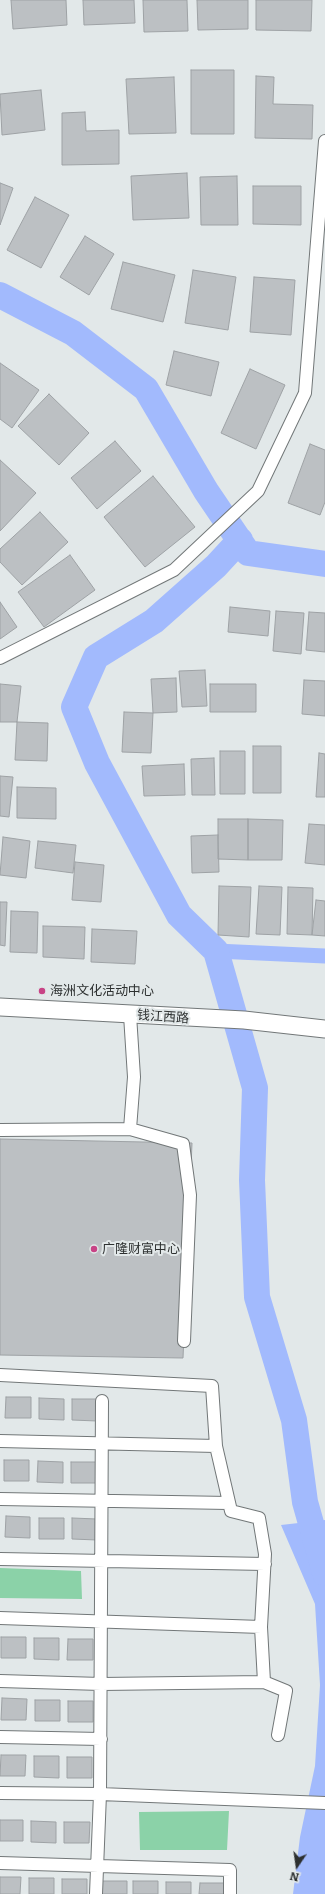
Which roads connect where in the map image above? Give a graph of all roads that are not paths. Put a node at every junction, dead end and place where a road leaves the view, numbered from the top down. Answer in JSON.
{"nodes":[{"id":1,"x":325,"y":141,"type":"edge"},
{"id":2,"x":0,"y":658,"type":"edge"},
{"id":3,"x":0,"y":1006,"type":"edge"},
{"id":4,"x":130,"y":1015,"type":"junction"},
{"id":5,"x":325,"y":1029,"type":"edge"},
{"id":6,"x":130,"y":1129,"type":"junction"},
{"id":7,"x":0,"y":1130,"type":"edge"},
{"id":8,"x":184,"y":1341,"type":"dead end"},
{"id":9,"x":0,"y":1374,"type":"edge"},
{"id":10,"x":102,"y":1401,"type":"dead end"},
{"id":11,"x":0,"y":1441,"type":"edge"},
{"id":12,"x":102,"y":1443,"type":"junction"},
{"id":13,"x":216,"y":1446,"type":"junction"},
{"id":14,"x":0,"y":1499,"type":"edge"},
{"id":15,"x":102,"y":1500,"type":"junction"},
{"id":16,"x":228,"y":1503,"type":"junction"},
{"id":17,"x":0,"y":1559,"type":"edge"},
{"id":18,"x":102,"y":1562,"type":"junction"},
{"id":19,"x":265,"y":1564,"type":"junction"},
{"id":20,"x":0,"y":1618,"type":"edge"},
{"id":21,"x":101,"y":1620,"type":"junction"},
{"id":22,"x":261,"y":1627,"type":"junction"},
{"id":23,"x":0,"y":1681,"type":"edge"},
{"id":24,"x":264,"y":1682,"type":"junction"},
{"id":25,"x":101,"y":1684,"type":"junction"},
{"id":26,"x":278,"y":1735,"type":"dead end"},
{"id":27,"x":0,"y":1737,"type":"edge"},
{"id":28,"x":101,"y":1739,"type":"junction"},
{"id":29,"x":0,"y":1793,"type":"edge"},
{"id":30,"x":100,"y":1794,"type":"junction"},
{"id":31,"x":325,"y":1803,"type":"edge"},
{"id":32,"x":0,"y":1863,"type":"edge"},
{"id":33,"x":98,"y":1866,"type":"junction"},
{"id":34,"x":96,"y":1894,"type":"edge"},
{"id":35,"x":230,"y":1894,"type":"edge"}],
"edges":[{"from":1,"to":2,"type":"street"},
{"from":3,"to":4,"type":"main road","name":"钱江西路"},
{"from":4,"to":5,"type":"main road","name":"钱江西路"},
{"from":4,"to":6,"type":"street"},
{"from":6,"to":7,"type":"street"},
{"from":6,"to":8,"type":"street"},
{"from":9,"to":13,"type":"street"},
{"from":10,"to":12,"type":"street"},
{"from":11,"to":12,"type":"street"},
{"from":12,"to":13,"type":"street"},
{"from":12,"to":15,"type":"street"},
{"from":13,"to":16,"type":"street"},
{"from":14,"to":15,"type":"street"},
{"from":15,"to":16,"type":"street"},
{"from":15,"to":18,"type":"street"},
{"from":16,"to":19,"type":"street"},
{"from":17,"to":18,"type":"street"},
{"from":18,"to":19,"type":"street"},
{"from":18,"to":21,"type":"street"},
{"from":19,"to":22,"type":"street"},
{"from":20,"to":21,"type":"street"},
{"from":21,"to":22,"type":"street"},
{"from":21,"to":25,"type":"street"},
{"from":22,"to":24,"type":"street"},
{"from":23,"to":25,"type":"street"},
{"from":24,"to":25,"type":"street"},
{"from":24,"to":26,"type":"street"},
{"from":25,"to":28,"type":"street"},
{"from":27,"to":28,"type":"street"},
{"from":28,"to":30,"type":"street"},
{"from":29,"to":30,"type":"street"},
{"from":30,"to":31,"type":"street"},
{"from":30,"to":33,"type":"street"},
{"from":32,"to":33,"type":"street"},
{"from":33,"to":34,"type":"street"},
{"from":33,"to":35,"type":"street"}]}
